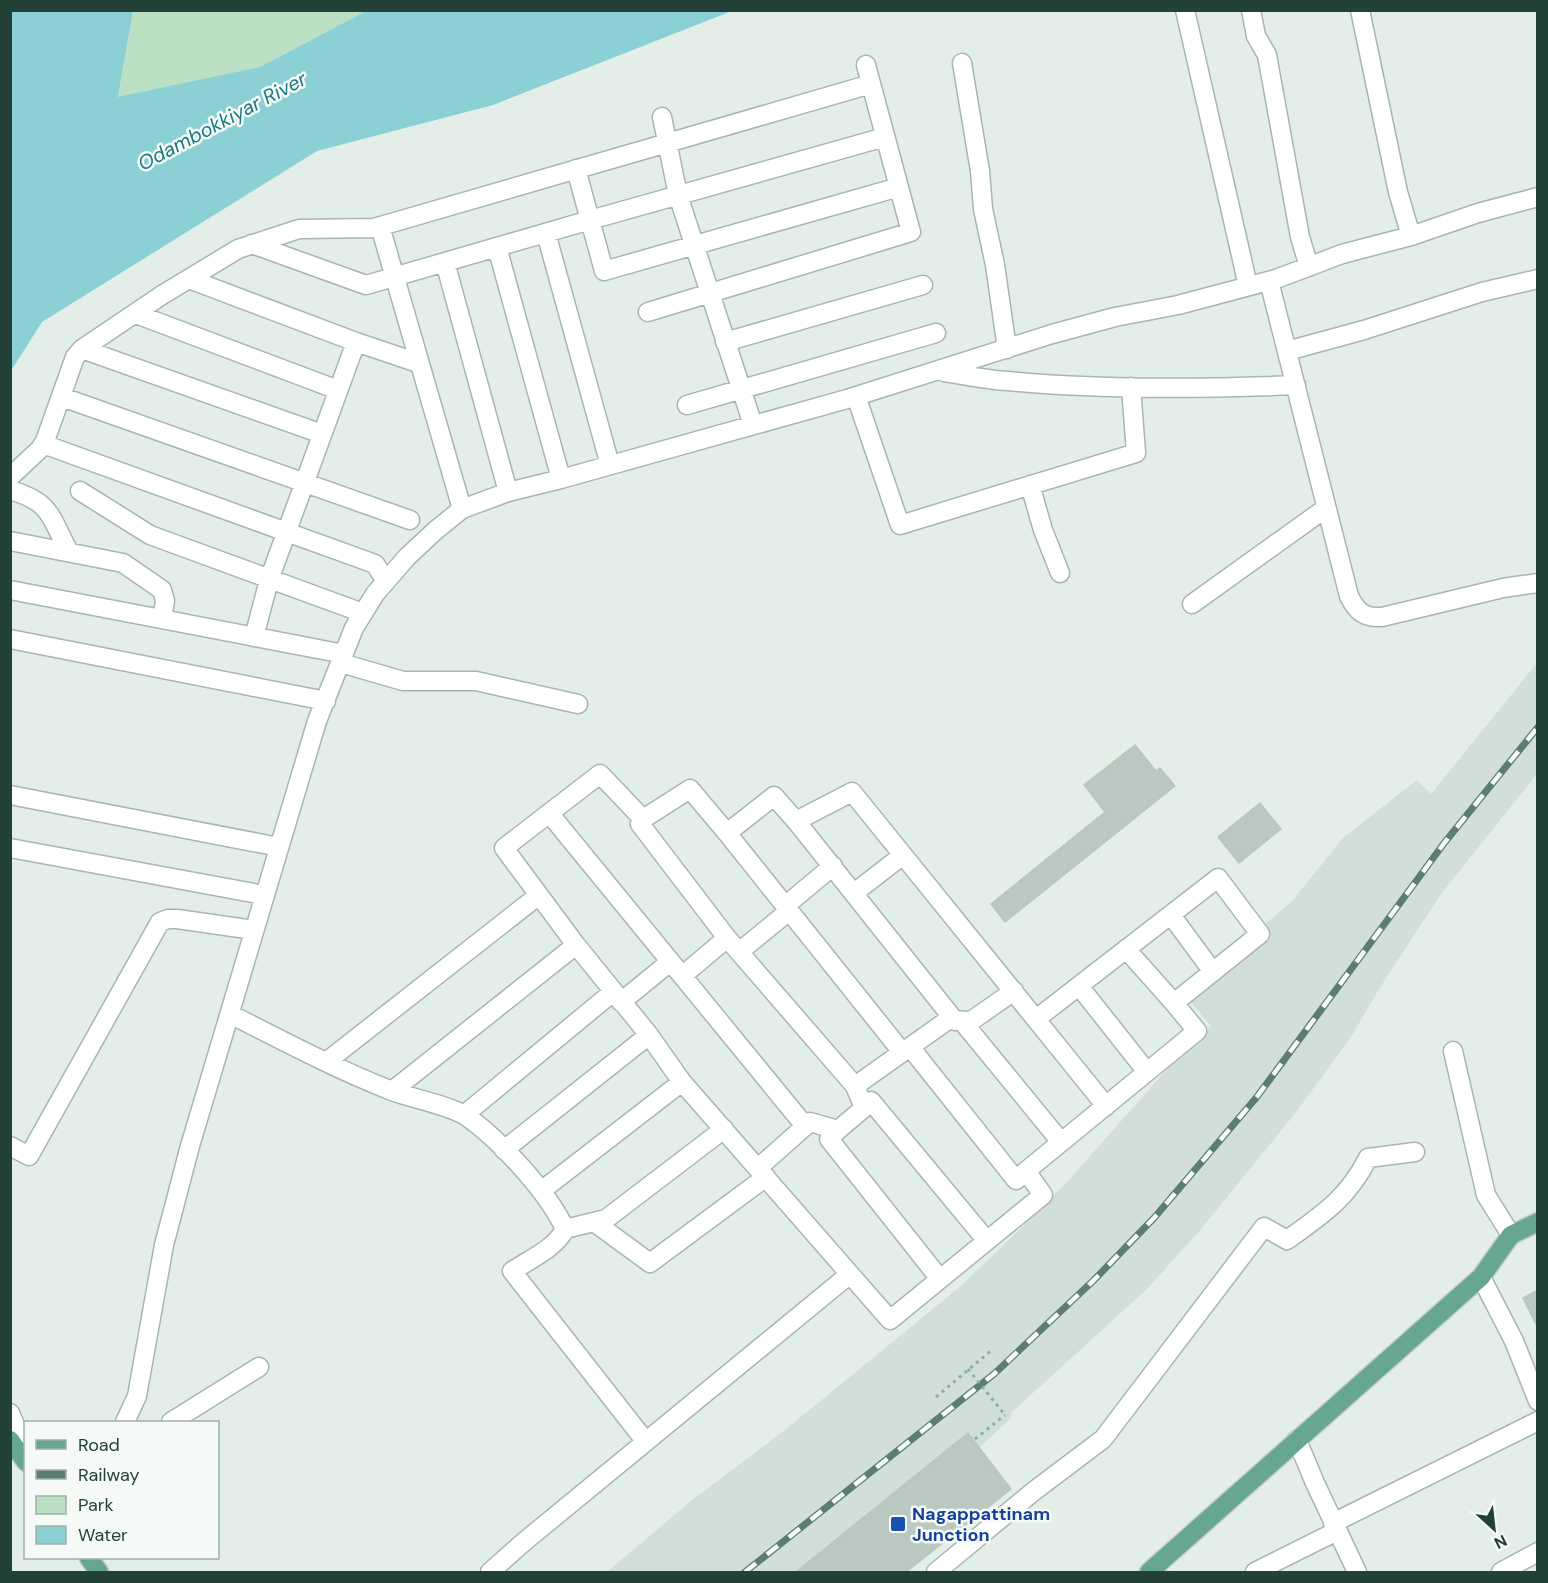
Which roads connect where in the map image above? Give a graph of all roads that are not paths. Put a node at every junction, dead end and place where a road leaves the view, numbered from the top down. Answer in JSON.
{"nodes":[{"id":1,"x":1185,"y":10,"type":"edge"},
{"id":2,"x":1251,"y":10,"type":"edge"},
{"id":3,"x":1359,"y":10,"type":"edge"},
{"id":4,"x":962,"y":63,"type":"dead end"},
{"id":5,"x":866,"y":65,"type":"dead end"},
{"id":6,"x":871,"y":84,"type":"junction"},
{"id":7,"x":662,"y":117,"type":"dead end"},
{"id":8,"x":885,"y":137,"type":"junction"},
{"id":9,"x":667,"y":143,"type":"junction"},
{"id":10,"x":576,"y":169,"type":"junction"},
{"id":11,"x":899,"y":187,"type":"junction"},
{"id":12,"x":678,"y":195,"type":"junction"},
{"id":13,"x":1538,"y":197,"type":"edge"},
{"id":14,"x":590,"y":220,"type":"junction"},
{"id":15,"x":380,"y":226,"type":"junction"},
{"id":16,"x":546,"y":232,"type":"junction"},
{"id":17,"x":1411,"y":236,"type":"junction"},
{"id":18,"x":252,"y":244,"type":"junction"},
{"id":19,"x":694,"y":246,"type":"junction"},
{"id":20,"x":497,"y":247,"type":"junction"},
{"id":21,"x":445,"y":262,"type":"junction"},
{"id":22,"x":1309,"y":267,"type":"junction"},
{"id":23,"x":394,"y":277,"type":"junction"},
{"id":24,"x":189,"y":279,"type":"junction"},
{"id":25,"x":1538,"y":279,"type":"edge"},
{"id":26,"x":1269,"y":281,"type":"junction"},
{"id":27,"x":923,"y":285,"type":"dead end"},
{"id":28,"x":1248,"y":286,"type":"junction"},
{"id":29,"x":709,"y":293,"type":"junction"},
{"id":30,"x":648,"y":312,"type":"dead end"},
{"id":31,"x":136,"y":314,"type":"junction"},
{"id":32,"x":936,"y":333,"type":"dead end"},
{"id":33,"x":356,"y":342,"type":"junction"},
{"id":34,"x":725,"y":342,"type":"junction"},
{"id":35,"x":82,"y":349,"type":"junction"},
{"id":36,"x":1007,"y":349,"type":"junction"},
{"id":37,"x":1287,"y":351,"type":"junction"},
{"id":38,"x":418,"y":363,"type":"junction"},
{"id":39,"x":939,"y":371,"type":"junction"},
{"id":40,"x":1296,"y":385,"type":"junction"},
{"id":41,"x":1131,"y":387,"type":"junction"},
{"id":42,"x":338,"y":390,"type":"junction"},
{"id":43,"x":741,"y":390,"type":"junction"},
{"id":44,"x":856,"y":396,"type":"junction"},
{"id":45,"x":62,"y":397,"type":"junction"},
{"id":46,"x":687,"y":405,"type":"dead end"},
{"id":47,"x":753,"y":425,"type":"junction"},
{"id":48,"x":322,"y":434,"type":"junction"},
{"id":49,"x":43,"y":444,"type":"junction"},
{"id":50,"x":610,"y":465,"type":"junction"},
{"id":51,"x":10,"y":477,"type":"edge"},
{"id":52,"x":561,"y":479,"type":"junction"},
{"id":53,"x":304,"y":483,"type":"junction"},
{"id":54,"x":1030,"y":485,"type":"junction"},
{"id":55,"x":10,"y":490,"type":"edge"},
{"id":56,"x":80,"y":491,"type":"dead end"},
{"id":57,"x":508,"y":492,"type":"junction"},
{"id":58,"x":1326,"y":508,"type":"junction"},
{"id":59,"x":462,"y":509,"type":"junction"},
{"id":60,"x":410,"y":520,"type":"dead end"},
{"id":61,"x":286,"y":532,"type":"junction"},
{"id":62,"x":10,"y":541,"type":"edge"},
{"id":63,"x":69,"y":552,"type":"junction"},
{"id":64,"x":1060,"y":573,"type":"dead end"},
{"id":65,"x":268,"y":580,"type":"junction"},
{"id":66,"x":386,"y":581,"type":"junction"},
{"id":67,"x":1538,"y":583,"type":"edge"},
{"id":68,"x":10,"y":590,"type":"edge"},
{"id":69,"x":1192,"y":604,"type":"dead end"},
{"id":70,"x":363,"y":614,"type":"junction"},
{"id":71,"x":162,"y":619,"type":"junction"},
{"id":72,"x":254,"y":637,"type":"junction"},
{"id":73,"x":10,"y":639,"type":"edge"},
{"id":74,"x":343,"y":658,"type":"junction"},
{"id":75,"x":326,"y":701,"type":"junction"},
{"id":76,"x":578,"y":704,"type":"dead end"},
{"id":77,"x":10,"y":795,"type":"edge"},
{"id":78,"x":549,"y":813,"type":"junction"},
{"id":79,"x":643,"y":819,"type":"junction"},
{"id":80,"x":796,"y":821,"type":"junction"},
{"id":81,"x":727,"y":833,"type":"junction"},
{"id":82,"x":279,"y":847,"type":"junction"},
{"id":83,"x":10,"y":848,"type":"edge"},
{"id":84,"x":903,"y":855,"type":"junction"},
{"id":85,"x":832,"y":866,"type":"junction"},
{"id":86,"x":854,"y":893,"type":"junction"},
{"id":87,"x":264,"y":895,"type":"junction"},
{"id":88,"x":539,"y":895,"type":"junction"},
{"id":89,"x":787,"y":908,"type":"junction"},
{"id":90,"x":1171,"y":915,"type":"junction"},
{"id":91,"x":254,"y":930,"type":"junction"},
{"id":92,"x":727,"y":938,"type":"junction"},
{"id":93,"x":576,"y":945,"type":"junction"},
{"id":94,"x":1126,"y":949,"type":"junction"},
{"id":95,"x":740,"y":952,"type":"junction"},
{"id":96,"x":670,"y":962,"type":"junction"},
{"id":97,"x":1213,"y":972,"type":"junction"},
{"id":98,"x":682,"y":976,"type":"junction"},
{"id":99,"x":1079,"y":986,"type":"junction"},
{"id":100,"x":1014,"y":991,"type":"junction"},
{"id":101,"x":617,"y":997,"type":"junction"},
{"id":102,"x":1174,"y":1003,"type":"junction"},
{"id":103,"x":230,"y":1014,"type":"junction"},
{"id":104,"x":1036,"y":1019,"type":"junction"},
{"id":105,"x":958,"y":1021,"type":"junction"},
{"id":106,"x":649,"y":1035,"type":"junction"},
{"id":107,"x":906,"y":1049,"type":"junction"},
{"id":108,"x":1453,"y":1051,"type":"dead end"},
{"id":109,"x":326,"y":1062,"type":"junction"},
{"id":110,"x":1147,"y":1071,"type":"junction"},
{"id":111,"x":682,"y":1082,"type":"junction"},
{"id":112,"x":855,"y":1086,"type":"junction"},
{"id":113,"x":392,"y":1091,"type":"junction"},
{"id":114,"x":1106,"y":1106,"type":"junction"},
{"id":115,"x":864,"y":1108,"type":"junction"},
{"id":116,"x":464,"y":1114,"type":"junction"},
{"id":117,"x":805,"y":1126,"type":"junction"},
{"id":118,"x":724,"y":1129,"type":"junction"},
{"id":119,"x":838,"y":1130,"type":"junction"},
{"id":120,"x":1061,"y":1142,"type":"junction"},
{"id":121,"x":10,"y":1146,"type":"edge"},
{"id":122,"x":504,"y":1150,"type":"junction"},
{"id":123,"x":1415,"y":1152,"type":"dead end"},
{"id":124,"x":1026,"y":1171,"type":"junction"},
{"id":125,"x":762,"y":1172,"type":"junction"},
{"id":126,"x":541,"y":1191,"type":"junction"},
{"id":127,"x":594,"y":1222,"type":"junction"},
{"id":128,"x":1538,"y":1222,"type":"edge"},
{"id":129,"x":565,"y":1229,"type":"junction"},
{"id":130,"x":1511,"y":1235,"type":"junction"},
{"id":131,"x":987,"y":1241,"type":"junction"},
{"id":132,"x":850,"y":1274,"type":"junction"},
{"id":133,"x":1481,"y":1277,"type":"junction"},
{"id":134,"x":940,"y":1280,"type":"junction"},
{"id":135,"x":259,"y":1367,"type":"dead end"},
{"id":136,"x":1538,"y":1401,"type":"edge"},
{"id":137,"x":10,"y":1413,"type":"edge"},
{"id":138,"x":124,"y":1421,"type":"edge"},
{"id":139,"x":173,"y":1421,"type":"edge"},
{"id":140,"x":1538,"y":1421,"type":"edge"},
{"id":141,"x":10,"y":1440,"type":"edge"},
{"id":142,"x":1297,"y":1440,"type":"junction"},
{"id":143,"x":646,"y":1442,"type":"junction"},
{"id":144,"x":24,"y":1446,"type":"edge"},
{"id":145,"x":24,"y":1459,"type":"edge"},
{"id":146,"x":1335,"y":1527,"type":"junction"},
{"id":147,"x":1538,"y":1552,"type":"edge"},
{"id":148,"x":90,"y":1559,"type":"edge"},
{"id":149,"x":99,"y":1572,"type":"edge"},
{"id":150,"x":490,"y":1572,"type":"edge"},
{"id":151,"x":936,"y":1572,"type":"edge"},
{"id":152,"x":1149,"y":1572,"type":"edge"},
{"id":153,"x":1255,"y":1572,"type":"edge"},
{"id":154,"x":1357,"y":1572,"type":"edge"},
{"id":155,"x":1501,"y":1572,"type":"edge"}],
"edges":[{"from":1,"to":28,"type":"street"},
{"from":2,"to":22,"type":"street"},
{"from":3,"to":17,"type":"street"},
{"from":4,"to":36,"type":"street"},
{"from":5,"to":6,"type":"street"},
{"from":6,"to":8,"type":"street"},
{"from":6,"to":9,"type":"street"},
{"from":7,"to":9,"type":"street"},
{"from":8,"to":11,"type":"street"},
{"from":8,"to":12,"type":"street"},
{"from":9,"to":10,"type":"street"},
{"from":9,"to":12,"type":"street"},
{"from":10,"to":14,"type":"street"},
{"from":10,"to":15,"type":"street"},
{"from":11,"to":19,"type":"street"},
{"from":11,"to":29,"type":"street"},
{"from":12,"to":14,"type":"street"},
{"from":12,"to":19,"type":"street"},
{"from":13,"to":17,"type":"street"},
{"from":14,"to":16,"type":"street"},
{"from":14,"to":19,"type":"street"},
{"from":15,"to":18,"type":"street"},
{"from":15,"to":23,"type":"street"},
{"from":16,"to":20,"type":"street"},
{"from":16,"to":50,"type":"street"},
{"from":17,"to":22,"type":"street"},
{"from":18,"to":23,"type":"street"},
{"from":18,"to":24,"type":"street"},
{"from":19,"to":29,"type":"street"},
{"from":20,"to":21,"type":"street"},
{"from":20,"to":52,"type":"street"},
{"from":21,"to":23,"type":"street"},
{"from":21,"to":57,"type":"street"},
{"from":22,"to":26,"type":"street"},
{"from":23,"to":38,"type":"street"},
{"from":24,"to":31,"type":"street"},
{"from":24,"to":33,"type":"street"},
{"from":25,"to":37,"type":"street"},
{"from":26,"to":28,"type":"street"},
{"from":26,"to":37,"type":"street"},
{"from":27,"to":34,"type":"street"},
{"from":28,"to":36,"type":"street"},
{"from":29,"to":30,"type":"street"},
{"from":29,"to":34,"type":"street"},
{"from":31,"to":35,"type":"street"},
{"from":31,"to":42,"type":"street"},
{"from":32,"to":43,"type":"street"},
{"from":33,"to":38,"type":"street"},
{"from":33,"to":42,"type":"street"},
{"from":34,"to":43,"type":"street"},
{"from":35,"to":45,"type":"street"},
{"from":35,"to":48,"type":"street"},
{"from":36,"to":39,"type":"street"},
{"from":37,"to":40,"type":"street"},
{"from":38,"to":59,"type":"street"},
{"from":39,"to":41,"type":"street"},
{"from":39,"to":44,"type":"street"},
{"from":40,"to":41,"type":"street"},
{"from":40,"to":58,"type":"street"},
{"from":41,"to":54,"type":"street"},
{"from":42,"to":48,"type":"street"},
{"from":43,"to":46,"type":"street"},
{"from":43,"to":47,"type":"street"},
{"from":44,"to":47,"type":"street"},
{"from":44,"to":54,"type":"street"},
{"from":45,"to":49,"type":"street"},
{"from":45,"to":53,"type":"street"},
{"from":47,"to":50,"type":"street"},
{"from":48,"to":53,"type":"street"},
{"from":49,"to":51,"type":"street"},
{"from":49,"to":61,"type":"street"},
{"from":50,"to":52,"type":"street"},
{"from":52,"to":57,"type":"street"},
{"from":53,"to":60,"type":"street"},
{"from":53,"to":61,"type":"street"},
{"from":54,"to":64,"type":"street"},
{"from":55,"to":63,"type":"street"},
{"from":56,"to":65,"type":"street"},
{"from":57,"to":59,"type":"street"},
{"from":58,"to":67,"type":"street"},
{"from":58,"to":69,"type":"street"},
{"from":59,"to":66,"type":"street"},
{"from":61,"to":65,"type":"street"},
{"from":61,"to":66,"type":"street"},
{"from":62,"to":63,"type":"street"},
{"from":63,"to":71,"type":"street"},
{"from":65,"to":70,"type":"street"},
{"from":65,"to":72,"type":"street"},
{"from":66,"to":70,"type":"street"},
{"from":68,"to":71,"type":"street"},
{"from":70,"to":74,"type":"street"},
{"from":71,"to":72,"type":"street"},
{"from":72,"to":74,"type":"street"},
{"from":73,"to":75,"type":"street"},
{"from":74,"to":75,"type":"street"},
{"from":74,"to":76,"type":"street"},
{"from":75,"to":82,"type":"street"},
{"from":77,"to":82,"type":"street"},
{"from":78,"to":79,"type":"street"},
{"from":78,"to":88,"type":"street"},
{"from":78,"to":96,"type":"street"},
{"from":79,"to":81,"type":"street"},
{"from":79,"to":92,"type":"street"},
{"from":80,"to":81,"type":"street"},
{"from":80,"to":84,"type":"street"},
{"from":80,"to":85,"type":"street"},
{"from":81,"to":89,"type":"street"},
{"from":82,"to":87,"type":"street"},
{"from":83,"to":87,"type":"street"},
{"from":84,"to":86,"type":"street"},
{"from":84,"to":100,"type":"street"},
{"from":85,"to":86,"type":"street"},
{"from":85,"to":89,"type":"street"},
{"from":86,"to":105,"type":"street"},
{"from":87,"to":91,"type":"street"},
{"from":88,"to":93,"type":"street"},
{"from":88,"to":109,"type":"street"},
{"from":89,"to":95,"type":"street"},
{"from":89,"to":107,"type":"street"},
{"from":90,"to":94,"type":"street"},
{"from":90,"to":97,"type":"street"},
{"from":90,"to":97,"type":"street"},
{"from":91,"to":103,"type":"street"},
{"from":91,"to":121,"type":"street"},
{"from":92,"to":95,"type":"street"},
{"from":92,"to":98,"type":"street"},
{"from":93,"to":101,"type":"street"},
{"from":93,"to":113,"type":"street"},
{"from":94,"to":99,"type":"street"},
{"from":94,"to":102,"type":"street"},
{"from":95,"to":112,"type":"street"},
{"from":96,"to":98,"type":"street"},
{"from":96,"to":101,"type":"street"},
{"from":97,"to":102,"type":"street"},
{"from":98,"to":117,"type":"street"},
{"from":99,"to":104,"type":"street"},
{"from":99,"to":110,"type":"street"},
{"from":100,"to":104,"type":"street"},
{"from":100,"to":105,"type":"street"},
{"from":101,"to":106,"type":"street"},
{"from":101,"to":116,"type":"street"},
{"from":102,"to":110,"type":"street"},
{"from":103,"to":109,"type":"street"},
{"from":103,"to":138,"type":"street"},
{"from":104,"to":114,"type":"street"},
{"from":105,"to":107,"type":"street"},
{"from":105,"to":120,"type":"street"},
{"from":106,"to":111,"type":"street"},
{"from":106,"to":122,"type":"street"},
{"from":107,"to":112,"type":"street"},
{"from":107,"to":124,"type":"street"},
{"from":108,"to":130,"type":"street"},
{"from":109,"to":113,"type":"street"},
{"from":110,"to":114,"type":"street"},
{"from":111,"to":118,"type":"street"},
{"from":111,"to":126,"type":"street"},
{"from":112,"to":115,"type":"street"},
{"from":113,"to":116,"type":"street"},
{"from":114,"to":120,"type":"street"},
{"from":115,"to":119,"type":"street"},
{"from":115,"to":131,"type":"street"},
{"from":116,"to":122,"type":"street"},
{"from":117,"to":119,"type":"street"},
{"from":117,"to":125,"type":"street"},
{"from":118,"to":125,"type":"street"},
{"from":118,"to":127,"type":"street"},
{"from":119,"to":134,"type":"street"},
{"from":120,"to":124,"type":"street"},
{"from":122,"to":126,"type":"street"},
{"from":123,"to":151,"type":"street"},
{"from":124,"to":131,"type":"street"},
{"from":125,"to":127,"type":"street"},
{"from":125,"to":132,"type":"street"},
{"from":126,"to":129,"type":"street"},
{"from":127,"to":129,"type":"street"},
{"from":128,"to":130,"type":"main road"},
{"from":129,"to":143,"type":"street"},
{"from":130,"to":133,"type":"main road"},
{"from":131,"to":134,"type":"street"},
{"from":132,"to":134,"type":"street"},
{"from":132,"to":143,"type":"street"},
{"from":133,"to":136,"type":"street"},
{"from":133,"to":142,"type":"main road"},
{"from":135,"to":139,"type":"street"},
{"from":137,"to":144,"type":"street"},
{"from":140,"to":146,"type":"street"},
{"from":141,"to":145,"type":"main road"},
{"from":142,"to":146,"type":"street"},
{"from":142,"to":152,"type":"main road"},
{"from":143,"to":150,"type":"street"},
{"from":146,"to":153,"type":"street"},
{"from":146,"to":154,"type":"street"},
{"from":147,"to":155,"type":"street"},
{"from":148,"to":149,"type":"main road"}]}
